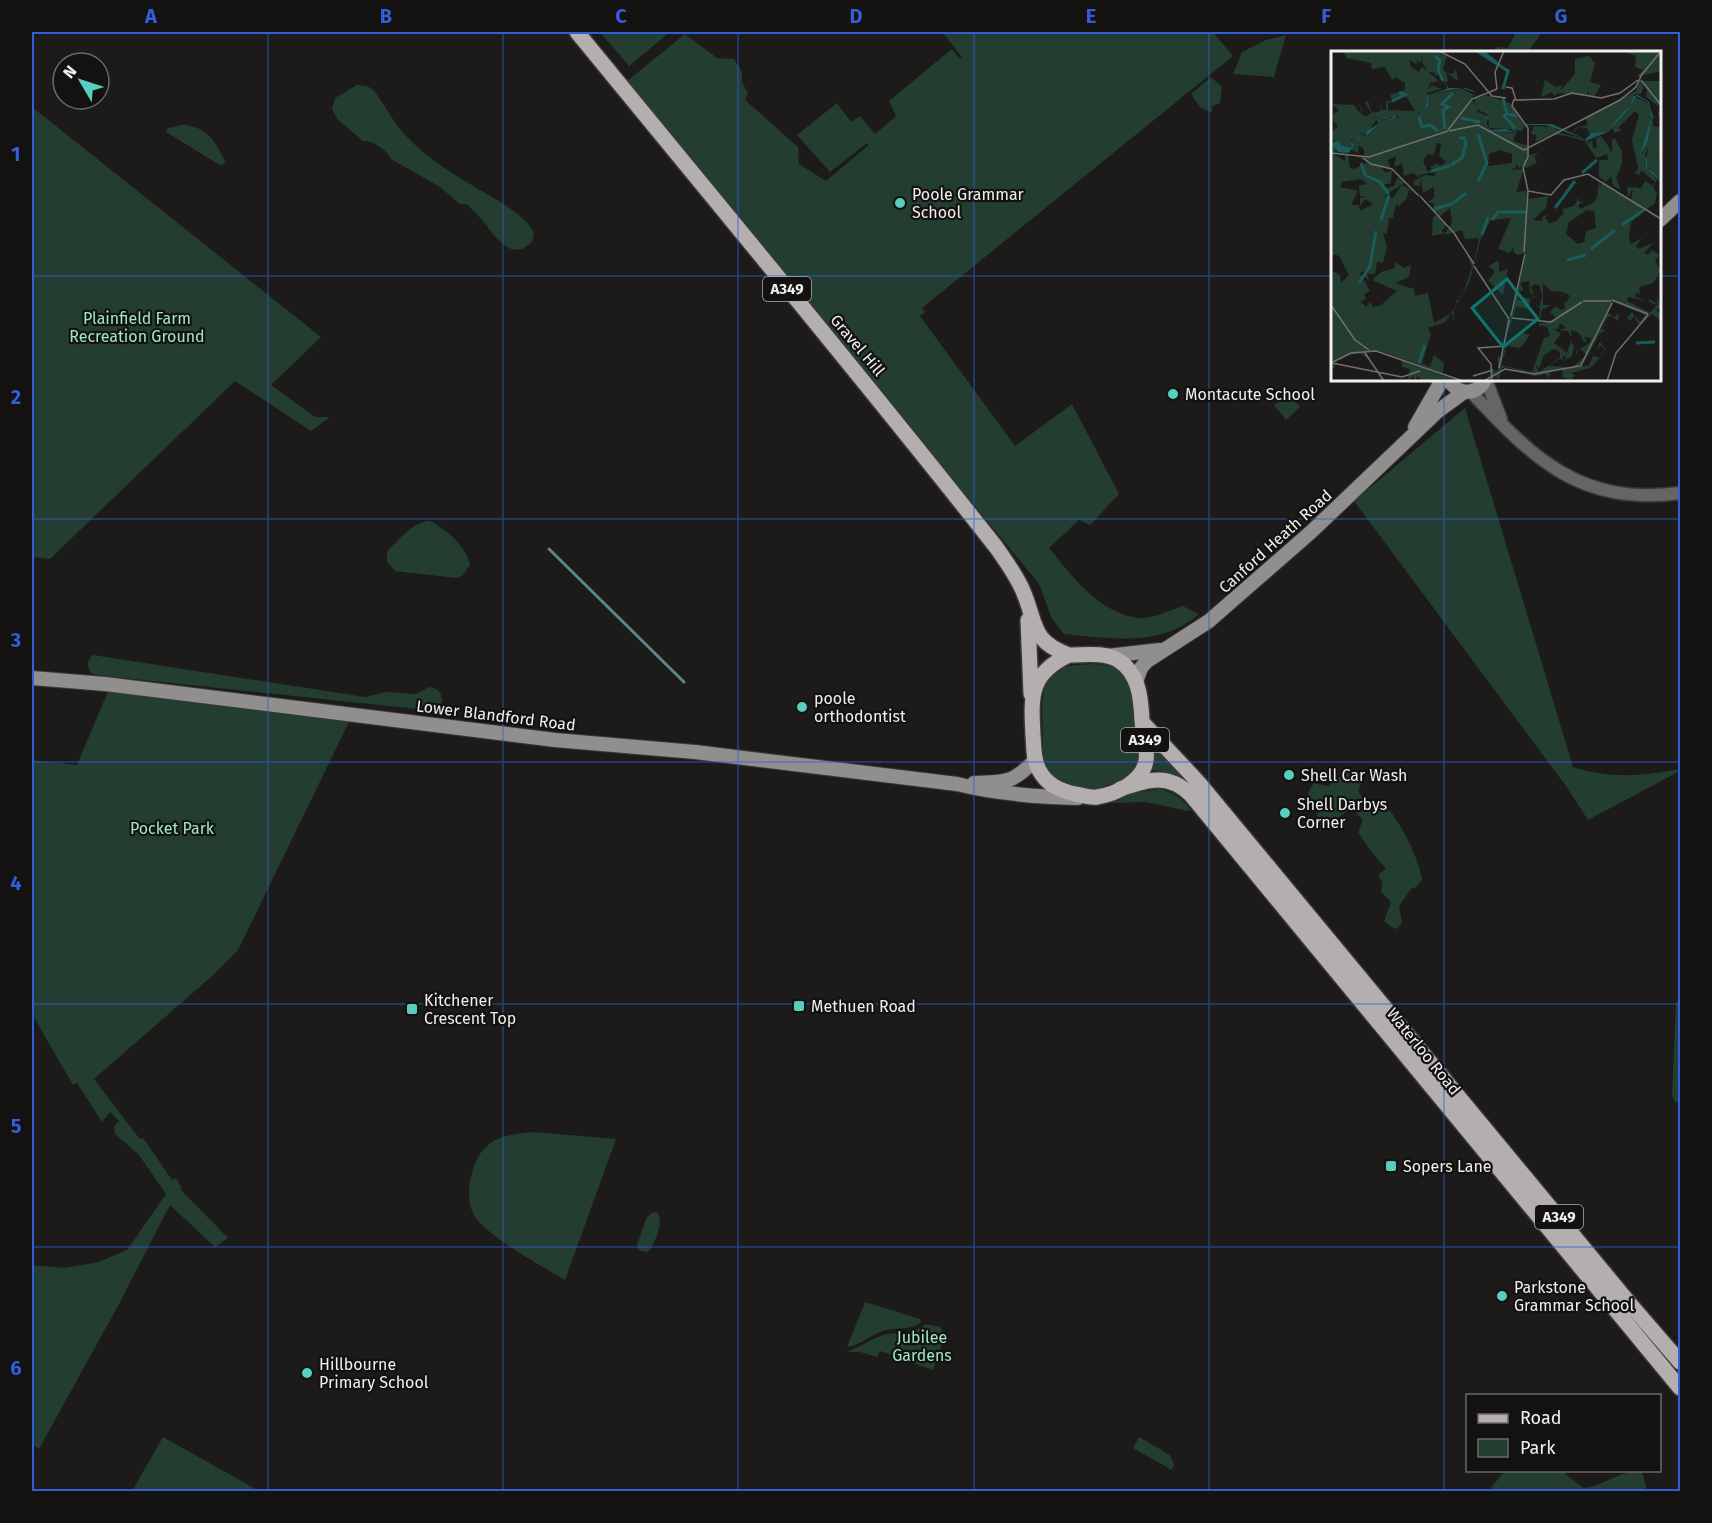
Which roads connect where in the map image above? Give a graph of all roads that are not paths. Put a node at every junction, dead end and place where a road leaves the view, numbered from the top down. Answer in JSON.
{"nodes":[{"id":1,"x":577,"y":32,"type":"edge"},
{"id":2,"x":1680,"y":201,"type":"edge"},
{"id":3,"x":1661,"y":218,"type":"edge"},
{"id":4,"x":1441,"y":381,"type":"edge"},
{"id":5,"x":1450,"y":381,"type":"edge"},
{"id":6,"x":1485,"y":381,"type":"edge"},
{"id":7,"x":1486,"y":381,"type":"edge"},
{"id":8,"x":1467,"y":392,"type":"junction"},
{"id":9,"x":1504,"y":425,"type":"junction"},
{"id":10,"x":1400,"y":448,"type":"junction"},
{"id":11,"x":1680,"y":493,"type":"edge"},
{"id":12,"x":1028,"y":608,"type":"junction"},
{"id":13,"x":1165,"y":649,"type":"junction"},
{"id":14,"x":1069,"y":656,"type":"junction"},
{"id":15,"x":1107,"y":656,"type":"junction"},
{"id":16,"x":32,"y":678,"type":"edge"},
{"id":17,"x":1136,"y":682,"type":"junction"},
{"id":18,"x":1031,"y":700,"type":"junction"},
{"id":19,"x":1142,"y":722,"type":"junction"},
{"id":20,"x":1035,"y":760,"type":"junction"},
{"id":21,"x":957,"y":784,"type":"junction"},
{"id":22,"x":1120,"y":789,"type":"junction"},
{"id":23,"x":1095,"y":798,"type":"junction"},
{"id":24,"x":1680,"y":1362,"type":"edge"},
{"id":25,"x":1680,"y":1388,"type":"edge"}],
"edges":[{"from":1,"to":12,"type":"main road","name":"Gravel Hill","number":"A349"},
{"from":2,"to":3,"type":"main road"},
{"from":4,"to":10,"type":"main road","name":"Canford Heath Road"},
{"from":5,"to":8,"type":"main road"},
{"from":6,"to":8,"type":"main road","name":"Canford Heath Road"},
{"from":7,"to":9,"type":"street"},
{"from":8,"to":9,"type":"street"},
{"from":8,"to":10,"type":"main road","name":"Canford Heath Road"},
{"from":9,"to":11,"type":"street"},
{"from":10,"to":13,"type":"main road","name":"Canford Heath Road"},
{"from":12,"to":14,"type":"main road","name":"Gravel Hill","number":"A349"},
{"from":12,"to":18,"type":"main road","name":"Gravel Hill","number":"A349"},
{"from":13,"to":15,"type":"main road","name":"Canford Heath Road"},
{"from":13,"to":17,"type":"main road","name":"Canford Heath Road"},
{"from":14,"to":15,"type":"main road"},
{"from":14,"to":18,"type":"main road","number":"A349"},
{"from":15,"to":17,"type":"main road"},
{"from":16,"to":21,"type":"main road","name":"Lower Blandford Road"},
{"from":17,"to":19,"type":"main road","number":"A349"},
{"from":18,"to":20,"type":"main road","number":"A349"},
{"from":19,"to":22,"type":"main road","number":"A349"},
{"from":19,"to":24,"type":"main road","name":"Waterloo Road","number":"A349"},
{"from":20,"to":21,"type":"main road","name":"Lower Blandford Road"},
{"from":20,"to":23,"type":"main road","number":"A349"},
{"from":21,"to":23,"type":"main road","name":"Lower Blandford Road"},
{"from":22,"to":23,"type":"main road","number":"A349"},
{"from":22,"to":25,"type":"main road","name":"Waterloo Road","number":"A349"}]}
